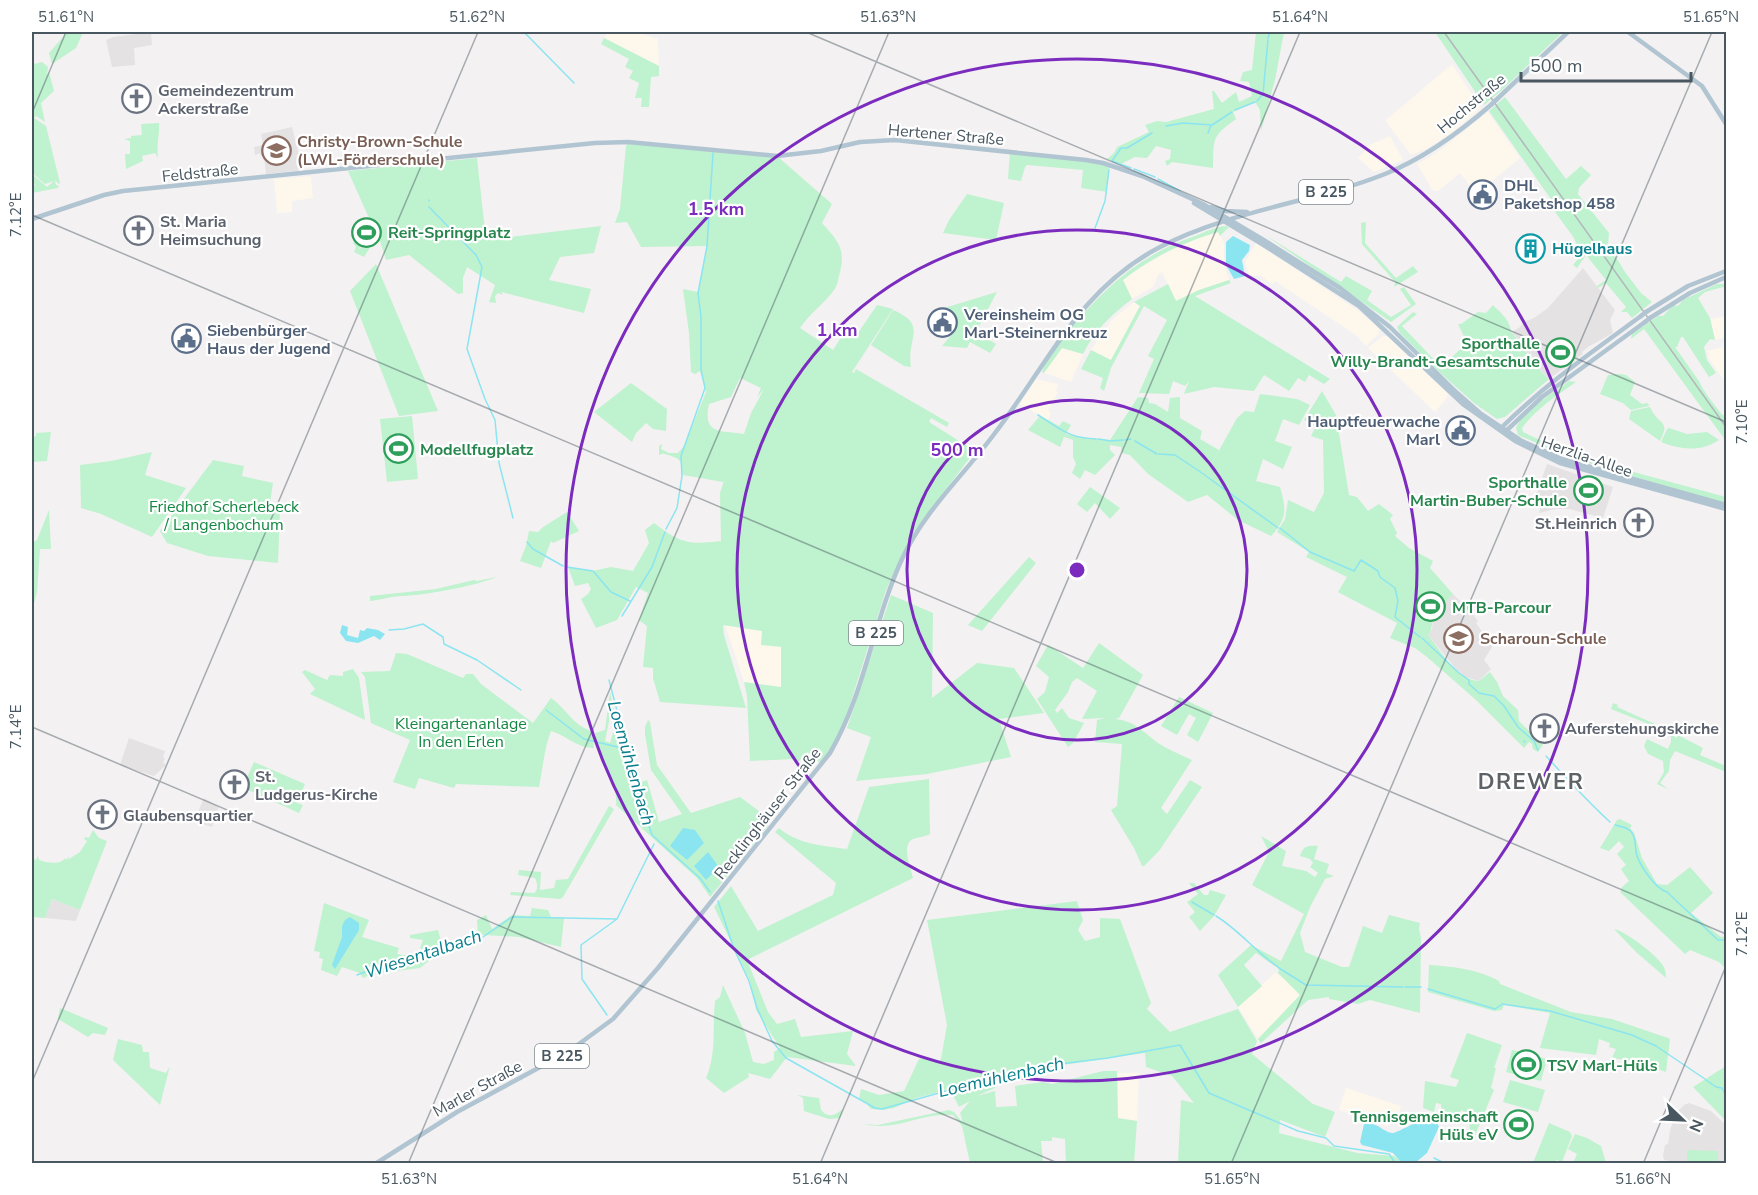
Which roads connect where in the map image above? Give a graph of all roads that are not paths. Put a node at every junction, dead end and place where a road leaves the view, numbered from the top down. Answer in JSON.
{"nodes":[{"id":1,"x":1568,"y":32,"type":"edge"},
{"id":2,"x":1628,"y":32,"type":"edge"},
{"id":3,"x":1726,"y":124,"type":"edge"},
{"id":4,"x":625,"y":142,"type":"joint"},
{"id":5,"x":1411,"y":162,"type":"joint"},
{"id":6,"x":1187,"y":198,"type":"junction"},
{"id":7,"x":1203,"y":204,"type":"junction"},
{"id":8,"x":1208,"y":212,"type":"junction"},
{"id":9,"x":1252,"y":212,"type":"junction"},
{"id":10,"x":1246,"y":214,"type":"junction"},
{"id":11,"x":32,"y":219,"type":"edge"},
{"id":12,"x":1228,"y":220,"type":"junction"},
{"id":13,"x":1205,"y":228,"type":"junction"},
{"id":14,"x":1245,"y":229,"type":"junction"},
{"id":15,"x":1726,"y":271,"type":"edge"},
{"id":16,"x":1726,"y":277,"type":"edge"},
{"id":17,"x":1520,"y":409,"type":"junction"},
{"id":18,"x":1517,"y":419,"type":"junction"},
{"id":19,"x":1491,"y":421,"type":"junction"},
{"id":20,"x":1502,"y":431,"type":"junction"},
{"id":21,"x":1522,"y":441,"type":"junction"},
{"id":22,"x":1726,"y":507,"type":"edge"},
{"id":23,"x":711,"y":902,"type":"joint"},
{"id":24,"x":375,"y":1164,"type":"edge"}],
"edges":[{"from":1,"to":5,"type":"main road","name":"Hochstraße","number":"B 225"},
{"from":2,"to":3,"type":"main road"},
{"from":4,"to":6,"type":"main road","name":"Hertener Straße"},
{"from":4,"to":11,"type":"main road","name":"Feldstraße"},
{"from":5,"to":9,"type":"main road","name":"Recklinghäuser Straße","number":"B 225"},
{"from":6,"to":7,"type":"main road","name":"Hertener Straße"},
{"from":6,"to":8,"type":"main road","name":"Hertener Straße"},
{"from":7,"to":9,"type":"main road"},
{"from":7,"to":12,"type":"main road","name":"Hertener Straße"},
{"from":8,"to":12,"type":"main road","name":"Hertener Straße"},
{"from":8,"to":13,"type":"main road"},
{"from":9,"to":10,"type":"main road","name":"Recklinghäuser Straße","number":"B 225"},
{"from":10,"to":12,"type":"main road","name":"Recklinghäuser Straße","number":"B 225"},
{"from":10,"to":14,"type":"main road"},
{"from":12,"to":13,"type":"main road","name":"Recklinghäuser Straße","number":"B 225"},
{"from":12,"to":14,"type":"main road","name":"Herzlia-Allee"},
{"from":12,"to":20,"type":"main road","name":"Herzlia-Allee"},
{"from":13,"to":23,"type":"main road","name":"Recklinghäuser Straße","number":"B 225"},
{"from":14,"to":19,"type":"main road","name":"Herzlia-Allee"},
{"from":15,"to":17,"type":"main road","bridge":true},
{"from":16,"to":18,"type":"main road","bridge":true},
{"from":17,"to":19,"type":"main road"},
{"from":17,"to":20,"type":"main road"},
{"from":18,"to":20,"type":"main road"},
{"from":18,"to":21,"type":"main road"},
{"from":19,"to":20,"type":"main road","name":"Herzlia-Allee"},
{"from":20,"to":21,"type":"main road","name":"Herzlia-Allee"},
{"from":20,"to":22,"type":"main road","name":"Herzlia-Allee"},
{"from":21,"to":22,"type":"main road","name":"Herzlia-Allee"},
{"from":23,"to":24,"type":"main road","name":"Marler Straße","number":"B 225"}]}
